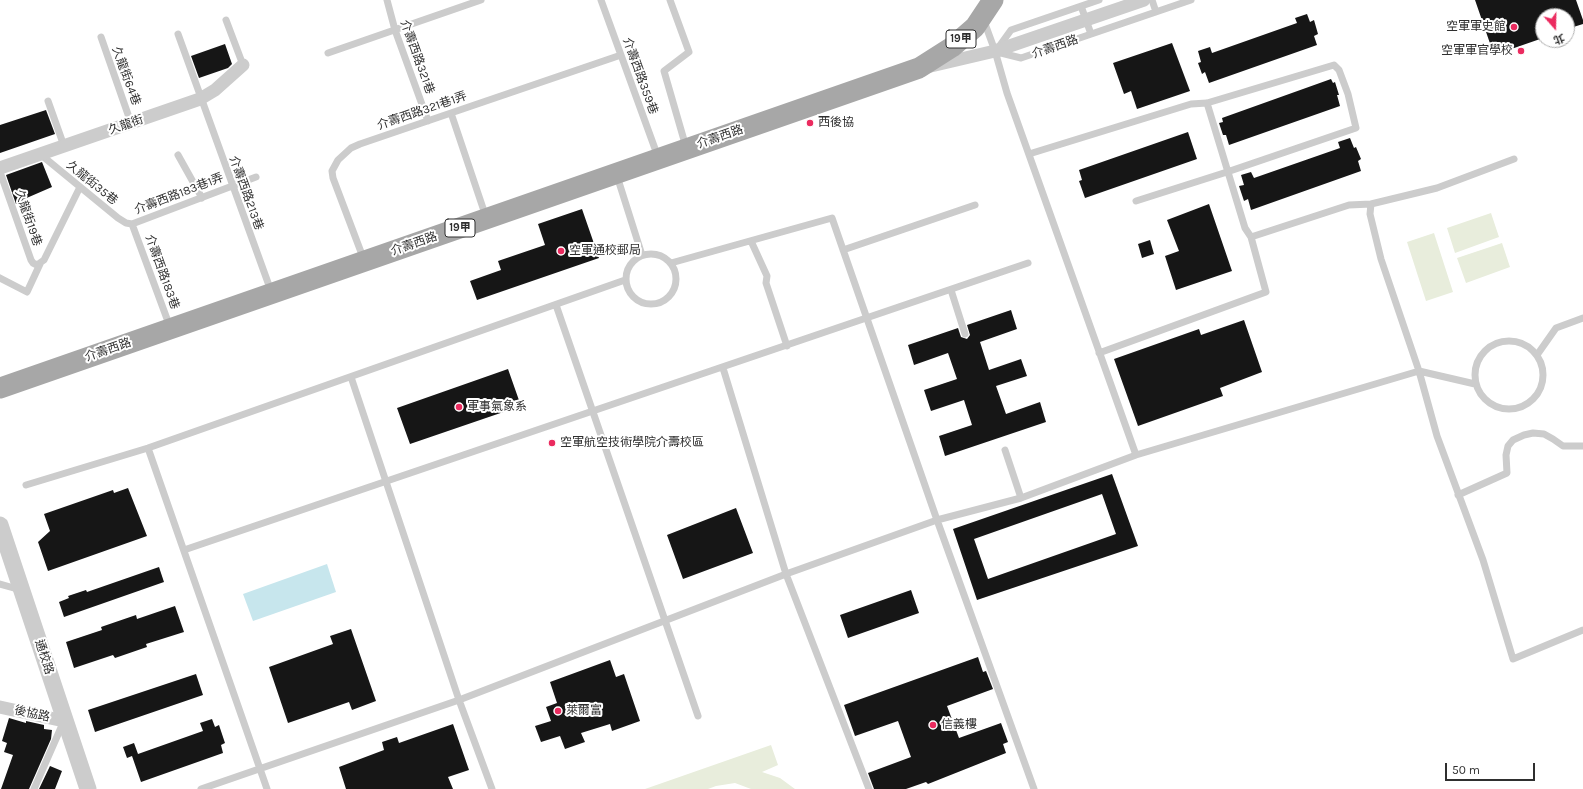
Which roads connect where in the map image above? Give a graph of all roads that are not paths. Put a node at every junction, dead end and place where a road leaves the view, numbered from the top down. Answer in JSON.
{"nodes":[{"id":1,"x":387,"y":0,"type":"edge"},
{"id":2,"x":481,"y":0,"type":"edge"},
{"id":3,"x":601,"y":0,"type":"edge"},
{"id":4,"x":670,"y":0,"type":"edge"},
{"id":5,"x":1099,"y":0,"type":"edge"},
{"id":6,"x":1144,"y":0,"type":"edge"},
{"id":7,"x":1152,"y":0,"type":"edge"},
{"id":8,"x":1191,"y":0,"type":"edge"},
{"id":9,"x":1081,"y":6,"type":"junction"},
{"id":10,"x":988,"y":8,"type":"edge"},
{"id":11,"x":1156,"y":12,"type":"junction"},
{"id":12,"x":226,"y":20,"type":"dead end"},
{"id":13,"x":1085,"y":20,"type":"junction"},
{"id":14,"x":395,"y":30,"type":"junction"},
{"id":15,"x":178,"y":34,"type":"dead end"},
{"id":16,"x":1091,"y":34,"type":"junction"},
{"id":17,"x":101,"y":37,"type":"dead end"},
{"id":18,"x":995,"y":51,"type":"junction"},
{"id":19,"x":328,"y":53,"type":"dead end"},
{"id":20,"x":621,"y":55,"type":"junction"},
{"id":21,"x":243,"y":65,"type":"joint"},
{"id":22,"x":920,"y":68,"type":"junction"},
{"id":23,"x":200,"y":99,"type":"junction"},
{"id":24,"x":48,"y":101,"type":"dead end"},
{"id":25,"x":1207,"y":103,"type":"junction"},
{"id":26,"x":451,"y":113,"type":"junction"},
{"id":27,"x":428,"y":121,"type":"junction"},
{"id":28,"x":131,"y":123,"type":"junction"},
{"id":29,"x":64,"y":146,"type":"junction"},
{"id":30,"x":687,"y":149,"type":"junction"},
{"id":31,"x":40,"y":154,"type":"junction"},
{"id":32,"x":178,"y":154,"type":"dead end"},
{"id":33,"x":1029,"y":154,"type":"junction"},
{"id":34,"x":658,"y":159,"type":"junction"},
{"id":35,"x":1514,"y":159,"type":"dead end"},
{"id":36,"x":0,"y":168,"type":"edge"},
{"id":37,"x":0,"y":172,"type":"edge"},
{"id":38,"x":1227,"y":172,"type":"junction"},
{"id":39,"x":616,"y":174,"type":"junction"},
{"id":40,"x":256,"y":177,"type":"dead end"},
{"id":41,"x":232,"y":186,"type":"junction"},
{"id":42,"x":80,"y":187,"type":"junction"},
{"id":43,"x":202,"y":198,"type":"junction"},
{"id":44,"x":1136,"y":200,"type":"dead end"},
{"id":45,"x":1372,"y":204,"type":"junction"},
{"id":46,"x":975,"y":205,"type":"dead end"},
{"id":47,"x":487,"y":219,"type":"junction"},
{"id":48,"x":132,"y":224,"type":"junction"},
{"id":49,"x":1251,"y":237,"type":"junction"},
{"id":50,"x":751,"y":241,"type":"junction"},
{"id":51,"x":843,"y":250,"type":"junction"},
{"id":52,"x":642,"y":255,"type":"junction"},
{"id":53,"x":364,"y":261,"type":"junction"},
{"id":54,"x":671,"y":263,"type":"junction"},
{"id":55,"x":1028,"y":263,"type":"dead end"},
{"id":56,"x":40,"y":264,"type":"junction"},
{"id":57,"x":0,"y":278,"type":"edge"},
{"id":58,"x":625,"y":280,"type":"junction"},
{"id":59,"x":951,"y":290,"type":"junction"},
{"id":60,"x":272,"y":294,"type":"junction"},
{"id":61,"x":556,"y":305,"type":"junction"},
{"id":62,"x":867,"y":318,"type":"junction"},
{"id":63,"x":1583,"y":318,"type":"edge"},
{"id":64,"x":171,"y":329,"type":"junction"},
{"id":65,"x":965,"y":334,"type":"dead end"},
{"id":66,"x":787,"y":346,"type":"junction"},
{"id":67,"x":1099,"y":353,"type":"junction"},
{"id":68,"x":1537,"y":355,"type":"junction"},
{"id":69,"x":723,"y":368,"type":"junction"},
{"id":70,"x":1419,"y":371,"type":"junction"},
{"id":71,"x":351,"y":377,"type":"junction"},
{"id":72,"x":1476,"y":384,"type":"junction"},
{"id":73,"x":0,"y":388,"type":"edge"},
{"id":74,"x":593,"y":412,"type":"junction"},
{"id":75,"x":1583,"y":446,"type":"edge"},
{"id":76,"x":148,"y":448,"type":"junction"},
{"id":77,"x":1005,"y":450,"type":"dead end"},
{"id":78,"x":1136,"y":455,"type":"junction"},
{"id":79,"x":387,"y":482,"type":"junction"},
{"id":80,"x":26,"y":485,"type":"dead end"},
{"id":81,"x":1458,"y":495,"type":"junction"},
{"id":82,"x":1021,"y":498,"type":"junction"},
{"id":83,"x":937,"y":520,"type":"junction"},
{"id":84,"x":0,"y":525,"type":"edge"},
{"id":85,"x":184,"y":550,"type":"junction"},
{"id":86,"x":786,"y":574,"type":"junction"},
{"id":87,"x":0,"y":584,"type":"edge"},
{"id":88,"x":23,"y":591,"type":"junction"},
{"id":89,"x":664,"y":620,"type":"junction"},
{"id":90,"x":1583,"y":630,"type":"edge"},
{"id":91,"x":459,"y":700,"type":"junction"},
{"id":92,"x":0,"y":707,"type":"edge"},
{"id":93,"x":698,"y":716,"type":"dead end"},
{"id":94,"x":64,"y":721,"type":"junction"},
{"id":95,"x":260,"y":769,"type":"junction"},
{"id":96,"x":34,"y":789,"type":"edge"},
{"id":97,"x":88,"y":789,"type":"edge"},
{"id":98,"x":200,"y":789,"type":"edge"},
{"id":99,"x":266,"y":789,"type":"edge"},
{"id":100,"x":492,"y":789,"type":"edge"},
{"id":101,"x":869,"y":789,"type":"edge"},
{"id":102,"x":1034,"y":789,"type":"edge"}],
"edges":[{"from":1,"to":14,"type":"lane","name":"介壽西路321巷"},
{"from":2,"to":14,"type":"lane"},
{"from":3,"to":20,"type":"lane","name":"介壽西路359巷"},
{"from":4,"to":30,"type":"lane"},
{"from":5,"to":9,"type":"lane"},
{"from":6,"to":13,"type":"street","name":"介壽西路"},
{"from":7,"to":11,"type":"lane"},
{"from":8,"to":11,"type":"lane","name":"介壽西路"},
{"from":9,"to":13,"type":"lane","name":"介壽西路"},
{"from":9,"to":18,"type":"lane"},
{"from":10,"to":18,"type":"lane"},
{"from":10,"to":22,"type":"main road","name":"介壽西路","number":"19甲"},
{"from":11,"to":16,"type":"lane","name":"介壽西路"},
{"from":12,"to":21,"type":"lane"},
{"from":13,"to":16,"type":"lane","name":"介壽西路"},
{"from":13,"to":18,"type":"street","name":"介壽西路"},
{"from":14,"to":19,"type":"lane"},
{"from":14,"to":27,"type":"lane","name":"介壽西路321巷"},
{"from":15,"to":23,"type":"lane","name":"介壽西路213巷"},
{"from":16,"to":18,"type":"lane","name":"介壽西路"},
{"from":17,"to":28,"type":"lane","name":"久龍街64巷"},
{"from":18,"to":22,"type":"street","name":"介壽西路"},
{"from":18,"to":33,"type":"lane"},
{"from":20,"to":26,"type":"lane","name":"介壽西路321巷1弄"},
{"from":20,"to":34,"type":"lane","name":"介壽西路359巷"},
{"from":21,"to":23,"type":"street","name":"久龍街"},
{"from":22,"to":30,"type":"main road","name":"介壽西路","number":"19甲"},
{"from":23,"to":28,"type":"street","name":"久龍街"},
{"from":23,"to":41,"type":"lane","name":"介壽西路213巷"},
{"from":24,"to":29,"type":"lane"},
{"from":25,"to":33,"type":"lane"},
{"from":25,"to":38,"type":"lane"},
{"from":25,"to":38,"type":"lane"},
{"from":26,"to":27,"type":"lane","name":"介壽西路321巷1弄"},
{"from":26,"to":47,"type":"lane"},
{"from":27,"to":53,"type":"lane","name":"介壽西路321巷1弄"},
{"from":28,"to":29,"type":"street","name":"久龍街"},
{"from":29,"to":31,"type":"street","name":"久龍街"},
{"from":30,"to":34,"type":"main road","name":"介壽西路","number":"19甲"},
{"from":31,"to":36,"type":"street","name":"久龍街"},
{"from":31,"to":42,"type":"lane","name":"久龍街35巷"},
{"from":32,"to":43,"type":"lane"},
{"from":33,"to":67,"type":"lane"},
{"from":34,"to":39,"type":"main road","name":"介壽西路","number":"19甲"},
{"from":35,"to":45,"type":"lane"},
{"from":37,"to":56,"type":"lane","name":"久龍街19巷"},
{"from":38,"to":44,"type":"lane"},
{"from":38,"to":49,"type":"lane"},
{"from":39,"to":47,"type":"main road","name":"介壽西路","number":"19甲"},
{"from":39,"to":52,"type":"lane"},
{"from":40,"to":41,"type":"lane","name":"介壽西路183巷1弄"},
{"from":41,"to":43,"type":"lane","name":"介壽西路183巷1弄"},
{"from":41,"to":60,"type":"lane","name":"介壽西路213巷"},
{"from":42,"to":48,"type":"lane","name":"久龍街35巷"},
{"from":42,"to":56,"type":"lane","name":"久龍街19巷"},
{"from":43,"to":48,"type":"lane","name":"介壽西路183巷1弄"},
{"from":45,"to":49,"type":"lane"},
{"from":45,"to":70,"type":"lane"},
{"from":46,"to":51,"type":"lane"},
{"from":47,"to":53,"type":"main road","name":"介壽西路","number":"19甲"},
{"from":48,"to":64,"type":"lane","name":"介壽西路183巷"},
{"from":49,"to":67,"type":"lane"},
{"from":50,"to":51,"type":"lane"},
{"from":50,"to":54,"type":"lane"},
{"from":50,"to":66,"type":"lane"},
{"from":51,"to":62,"type":"lane"},
{"from":52,"to":54,"type":"lane"},
{"from":52,"to":58,"type":"lane"},
{"from":53,"to":60,"type":"main road","name":"介壽西路","number":"19甲"},
{"from":54,"to":58,"type":"lane"},
{"from":55,"to":59,"type":"lane"},
{"from":56,"to":57,"type":"lane","name":"久龍街19巷"},
{"from":58,"to":61,"type":"lane"},
{"from":59,"to":62,"type":"lane"},
{"from":59,"to":65,"type":"lane"},
{"from":60,"to":64,"type":"main road","name":"介壽西路","number":"19甲"},
{"from":61,"to":71,"type":"lane"},
{"from":61,"to":74,"type":"lane"},
{"from":62,"to":66,"type":"lane"},
{"from":62,"to":83,"type":"lane"},
{"from":63,"to":68,"type":"lane"},
{"from":64,"to":73,"type":"main road","name":"介壽西路","number":"19甲"},
{"from":66,"to":69,"type":"lane"},
{"from":67,"to":78,"type":"lane"},
{"from":68,"to":72,"type":"lane"},
{"from":68,"to":72,"type":"lane"},
{"from":69,"to":74,"type":"lane"},
{"from":69,"to":86,"type":"lane"},
{"from":70,"to":72,"type":"lane"},
{"from":70,"to":78,"type":"lane"},
{"from":70,"to":81,"type":"lane"},
{"from":71,"to":76,"type":"lane"},
{"from":71,"to":79,"type":"lane"},
{"from":74,"to":79,"type":"lane"},
{"from":74,"to":89,"type":"lane"},
{"from":75,"to":81,"type":"lane"},
{"from":76,"to":80,"type":"lane"},
{"from":76,"to":85,"type":"lane"},
{"from":77,"to":82,"type":"lane"},
{"from":78,"to":82,"type":"lane"},
{"from":79,"to":85,"type":"lane"},
{"from":79,"to":91,"type":"lane"},
{"from":81,"to":90,"type":"lane"},
{"from":82,"to":83,"type":"lane"},
{"from":83,"to":86,"type":"lane"},
{"from":83,"to":102,"type":"lane"},
{"from":84,"to":88,"type":"street","name":"通校路"},
{"from":85,"to":95,"type":"lane"},
{"from":86,"to":89,"type":"lane"},
{"from":86,"to":101,"type":"lane"},
{"from":87,"to":88,"type":"lane"},
{"from":88,"to":94,"type":"street","name":"通校路"},
{"from":89,"to":91,"type":"lane"},
{"from":89,"to":93,"type":"lane"},
{"from":91,"to":95,"type":"lane"},
{"from":91,"to":100,"type":"lane"},
{"from":92,"to":94,"type":"street","name":"後協路"},
{"from":94,"to":96,"type":"lane"},
{"from":94,"to":97,"type":"street","name":"通校路"},
{"from":95,"to":98,"type":"lane"},
{"from":95,"to":99,"type":"lane"}]}
